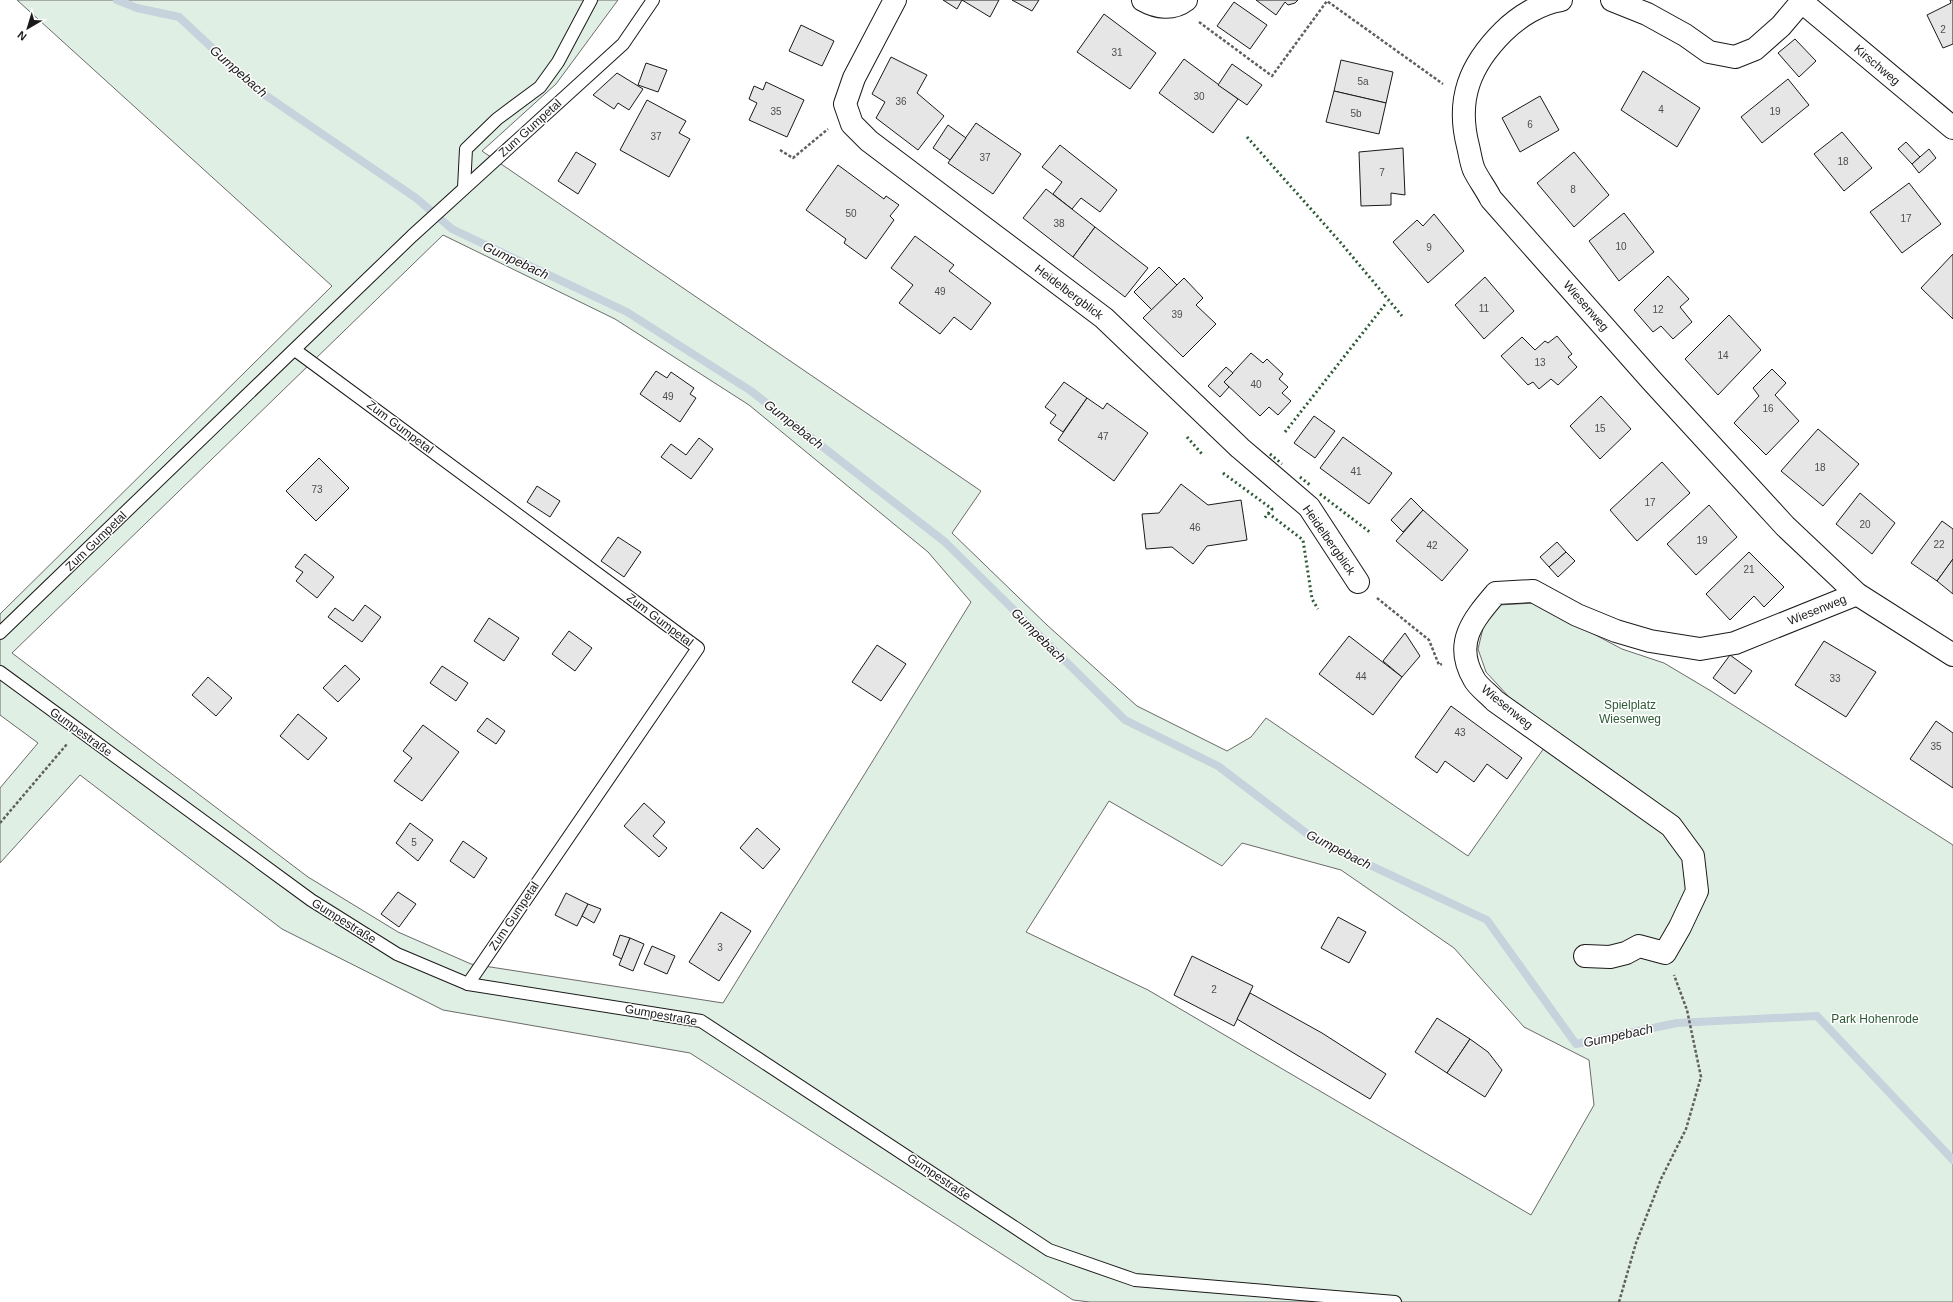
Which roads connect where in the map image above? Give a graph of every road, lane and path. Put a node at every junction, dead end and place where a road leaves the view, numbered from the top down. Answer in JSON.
{"nodes":[{"id":1,"x":591,"y":0,"type":"edge"},
{"id":2,"x":653,"y":0,"type":"edge"},
{"id":3,"x":895,"y":0,"type":"edge"},
{"id":4,"x":1143,"y":0,"type":"edge"},
{"id":5,"x":1561,"y":0,"type":"edge"},
{"id":6,"x":1612,"y":0,"type":"edge"},
{"id":7,"x":1802,"y":1,"type":"edge"},
{"id":8,"x":1182,"y":3,"type":"edge"},
{"id":9,"x":1465,"y":100,"type":"junction"},
{"id":10,"x":848,"y":113,"type":"junction"},
{"id":11,"x":1953,"y":128,"type":"edge"},
{"id":12,"x":780,"y":150,"type":"dead end"},
{"id":13,"x":462,"y":190,"type":"junction"},
{"id":14,"x":295,"y":350,"type":"junction"},
{"id":15,"x":1358,"y":582,"type":"joint"},
{"id":16,"x":1857,"y":594,"type":"junction"},
{"id":17,"x":0,"y":633,"type":"edge"},
{"id":18,"x":1953,"y":655,"type":"edge"},
{"id":19,"x":1465,"y":658,"type":"junction"},
{"id":20,"x":0,"y":672,"type":"edge"},
{"id":21,"x":79,"y":730,"type":"junction"},
{"id":22,"x":0,"y":823,"type":"edge"},
{"id":23,"x":1585,"y":956,"type":"dead end"},
{"id":24,"x":468,"y":984,"type":"junction"},
{"id":25,"x":1681,"y":994,"type":"dead end"},
{"id":26,"x":1395,"y":1302,"type":"edge"},
{"id":27,"x":1619,"y":1302,"type":"edge"}],
"edges":[{"from":1,"to":13,"type":"lane"},
{"from":2,"to":13,"type":"lane","name":"Zum Gumpetal"},
{"from":3,"to":10,"type":"street"},
{"from":4,"to":8,"type":"street"},
{"from":5,"to":9,"type":"street","name":"Wiesenweg"},
{"from":6,"to":7,"type":"street"},
{"from":7,"to":11,"type":"street","name":"Kirschweg"},
{"from":8,"to":9,"type":"path"},
{"from":9,"to":16,"type":"street","name":"Wiesenweg"},
{"from":10,"to":12,"type":"path"},
{"from":10,"to":15,"type":"street","name":"Heidelbergblick"},
{"from":13,"to":14,"type":"lane","name":"Zum Gumpetal"},
{"from":14,"to":17,"type":"lane","name":"Zum Gumpetal"},
{"from":14,"to":24,"type":"lane","name":"Zum Gumpetal"},
{"from":15,"to":19,"type":"path"},
{"from":16,"to":18,"type":"street","name":"Wiesenweg"},
{"from":16,"to":19,"type":"street","name":"Wiesenweg"},
{"from":19,"to":23,"type":"street","name":"Wiesenweg"},
{"from":20,"to":21,"type":"lane","name":"Gumpestraße"},
{"from":21,"to":22,"type":"path"},
{"from":21,"to":24,"type":"lane","name":"Gumpestraße"},
{"from":24,"to":26,"type":"lane","name":"Gumpestraße"},
{"from":25,"to":27,"type":"path"}]}
